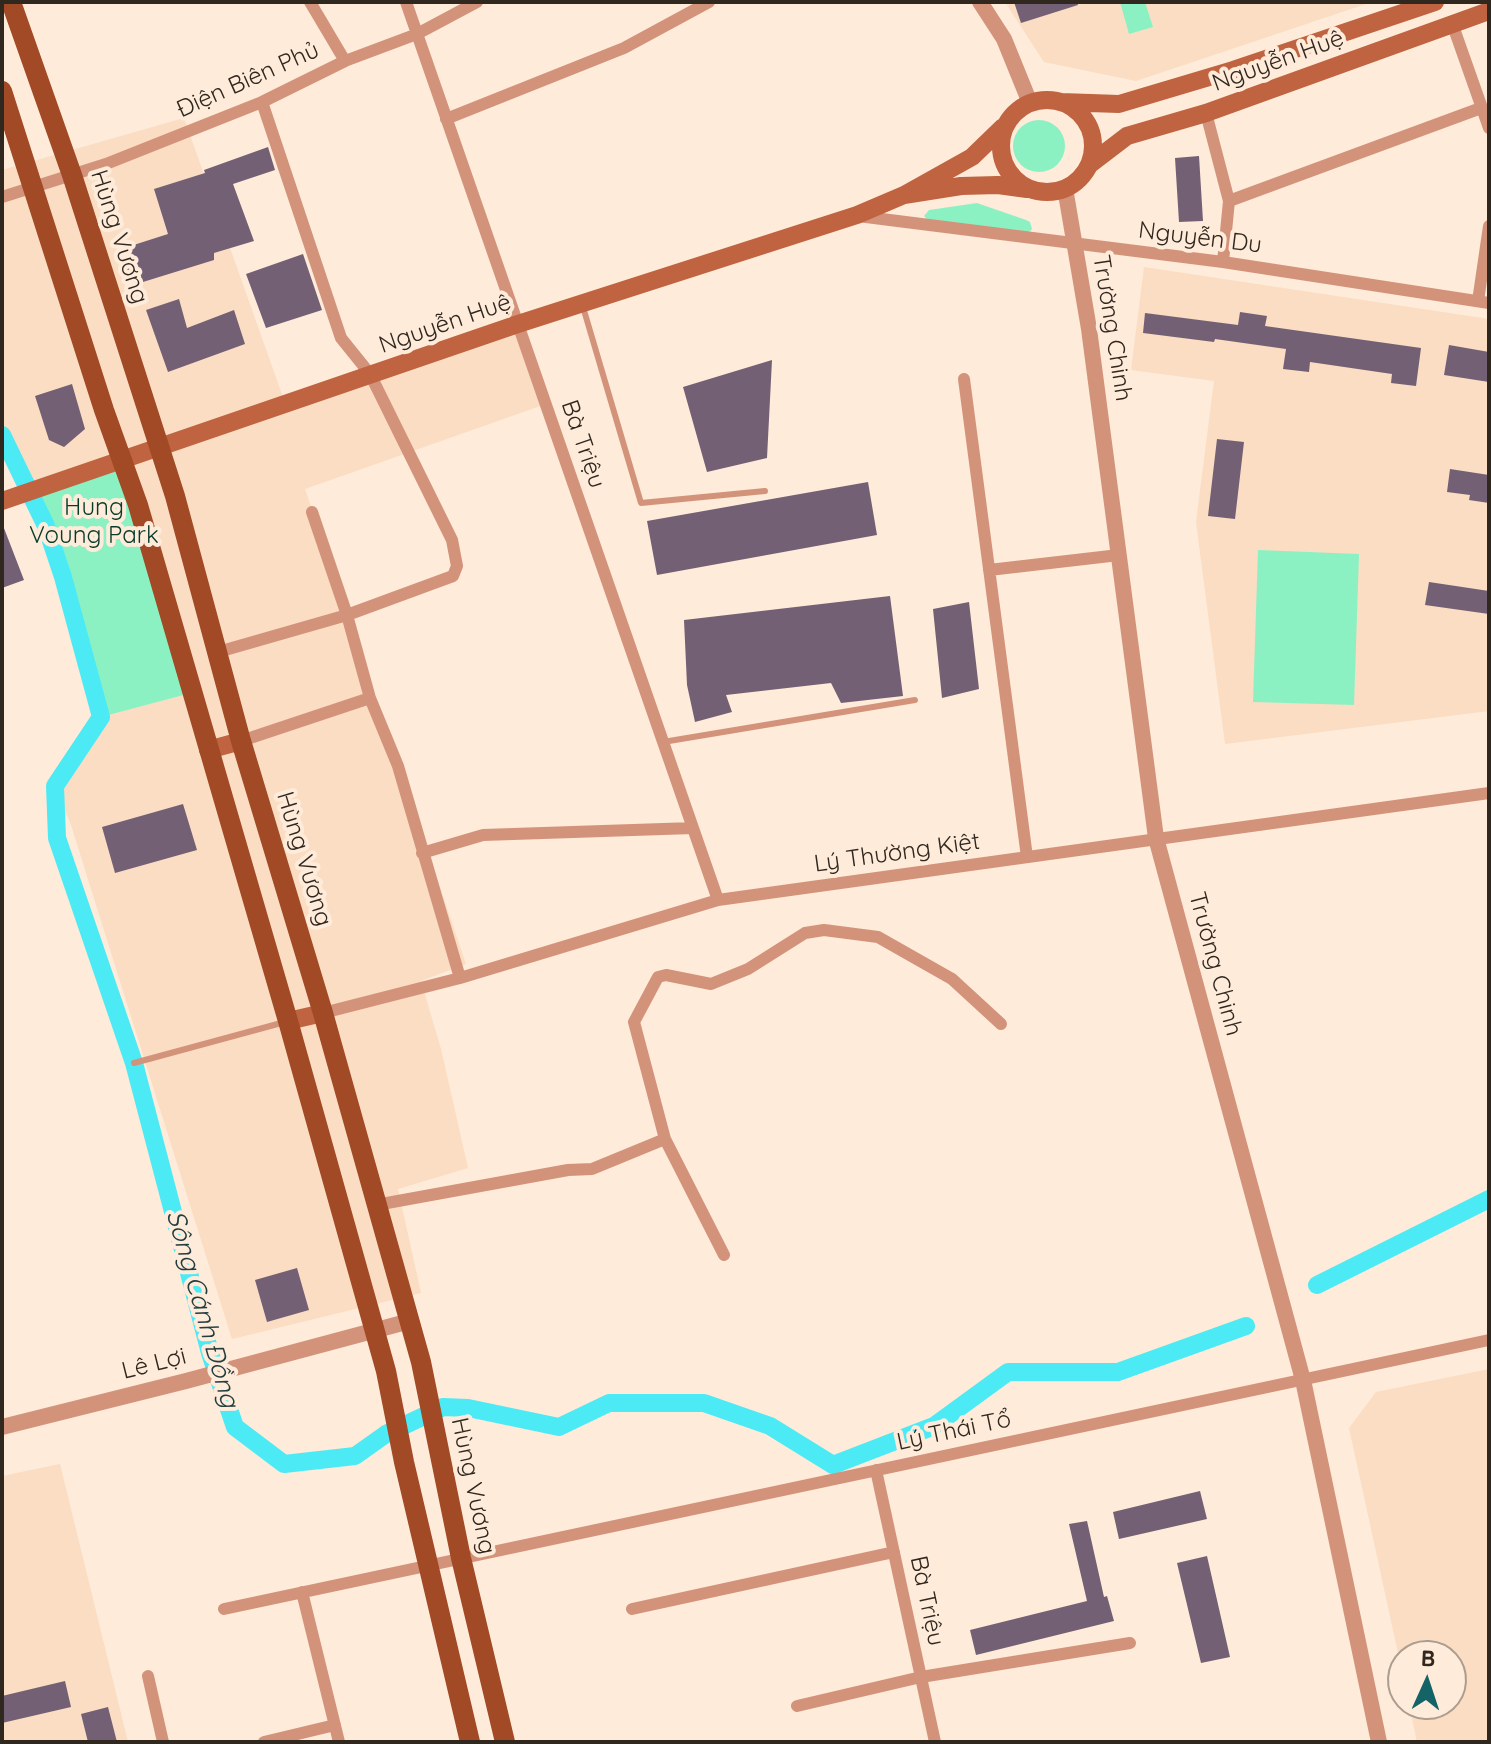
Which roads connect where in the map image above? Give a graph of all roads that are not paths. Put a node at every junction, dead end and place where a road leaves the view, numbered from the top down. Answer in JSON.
{"nodes":[{"id":1,"x":11,"y":2,"type":"edge"},
{"id":2,"x":310,"y":2,"type":"edge"},
{"id":3,"x":406,"y":2,"type":"edge"},
{"id":4,"x":477,"y":2,"type":"edge"},
{"id":5,"x":709,"y":2,"type":"edge"},
{"id":6,"x":980,"y":2,"type":"edge"},
{"id":7,"x":1435,"y":2,"type":"edge"},
{"id":8,"x":1445,"y":2,"type":"edge"},
{"id":9,"x":1489,"y":11,"type":"edge"},
{"id":10,"x":1452,"y":23,"type":"junction"},
{"id":11,"x":417,"y":34,"type":"junction"},
{"id":12,"x":345,"y":61,"type":"junction"},
{"id":13,"x":1233,"y":70,"type":"junction"},
{"id":14,"x":2,"y":91,"type":"edge"},
{"id":15,"x":1246,"y":98,"type":"junction"},
{"id":16,"x":262,"y":102,"type":"junction"},
{"id":17,"x":1061,"y":102,"type":"junction"},
{"id":18,"x":1030,"y":103,"type":"junction"},
{"id":19,"x":1481,"y":108,"type":"junction"},
{"id":20,"x":1206,"y":113,"type":"junction"},
{"id":21,"x":446,"y":119,"type":"junction"},
{"id":22,"x":1008,"y":121,"type":"junction"},
{"id":23,"x":1489,"y":128,"type":"edge"},
{"id":24,"x":1089,"y":165,"type":"junction"},
{"id":25,"x":72,"y":175,"type":"junction"},
{"id":26,"x":33,"y":187,"type":"junction"},
{"id":27,"x":1065,"y":188,"type":"junction"},
{"id":28,"x":1036,"y":190,"type":"junction"},
{"id":29,"x":904,"y":195,"type":"junction"},
{"id":30,"x":2,"y":197,"type":"edge"},
{"id":31,"x":1229,"y":201,"type":"junction"},
{"id":32,"x":857,"y":215,"type":"junction"},
{"id":33,"x":1489,"y":226,"type":"edge"},
{"id":34,"x":1075,"y":244,"type":"junction"},
{"id":35,"x":1223,"y":262,"type":"junction"},
{"id":36,"x":1484,"y":302,"type":"edge"},
{"id":37,"x":581,"y":304,"type":"junction"},
{"id":38,"x":518,"y":324,"type":"junction"},
{"id":39,"x":370,"y":374,"type":"junction"},
{"id":40,"x":964,"y":379,"type":"dead end"},
{"id":41,"x":158,"y":447,"type":"junction"},
{"id":42,"x":121,"y":460,"type":"junction"},
{"id":43,"x":765,"y":491,"type":"dead end"},
{"id":44,"x":2,"y":501,"type":"edge"},
{"id":45,"x":312,"y":512,"type":"dead end"},
{"id":46,"x":1119,"y":555,"type":"junction"},
{"id":47,"x":989,"y":570,"type":"junction"},
{"id":48,"x":347,"y":615,"type":"junction"},
{"id":49,"x":218,"y":652,"type":"junction"},
{"id":50,"x":370,"y":698,"type":"junction"},
{"id":51,"x":915,"y":700,"type":"dead end"},
{"id":52,"x":241,"y":741,"type":"junction"},
{"id":53,"x":663,"y":742,"type":"junction"},
{"id":54,"x":208,"y":750,"type":"junction"},
{"id":55,"x":1489,"y":793,"type":"edge"},
{"id":56,"x":693,"y":828,"type":"junction"},
{"id":57,"x":1156,"y":838,"type":"junction"},
{"id":58,"x":422,"y":853,"type":"junction"},
{"id":59,"x":1027,"y":857,"type":"junction"},
{"id":60,"x":718,"y":900,"type":"junction"},
{"id":61,"x":460,"y":978,"type":"junction"},
{"id":62,"x":323,"y":1013,"type":"junction"},
{"id":63,"x":288,"y":1021,"type":"junction"},
{"id":64,"x":1001,"y":1024,"type":"dead end"},
{"id":65,"x":134,"y":1063,"type":"dead end"},
{"id":66,"x":665,"y":1139,"type":"junction"},
{"id":67,"x":376,"y":1205,"type":"junction"},
{"id":68,"x":724,"y":1255,"type":"dead end"},
{"id":69,"x":410,"y":1321,"type":"junction"},
{"id":70,"x":374,"y":1330,"type":"junction"},
{"id":71,"x":1489,"y":1340,"type":"edge"},
{"id":72,"x":1303,"y":1380,"type":"junction"},
{"id":73,"x":2,"y":1427,"type":"edge"},
{"id":74,"x":876,"y":1470,"type":"junction"},
{"id":75,"x":894,"y":1552,"type":"junction"},
{"id":76,"x":461,"y":1558,"type":"junction"},
{"id":77,"x":429,"y":1564,"type":"junction"},
{"id":78,"x":302,"y":1592,"type":"junction"},
{"id":79,"x":224,"y":1609,"type":"dead end"},
{"id":80,"x":632,"y":1609,"type":"dead end"},
{"id":81,"x":1130,"y":1643,"type":"dead end"},
{"id":82,"x":148,"y":1676,"type":"dead end"},
{"id":83,"x":921,"y":1677,"type":"junction"},
{"id":84,"x":797,"y":1706,"type":"dead end"},
{"id":85,"x":335,"y":1725,"type":"junction"},
{"id":86,"x":163,"y":1742,"type":"edge"},
{"id":87,"x":264,"y":1742,"type":"edge"},
{"id":88,"x":339,"y":1742,"type":"edge"},
{"id":89,"x":470,"y":1742,"type":"edge"},
{"id":90,"x":505,"y":1742,"type":"edge"},
{"id":91,"x":935,"y":1742,"type":"edge"},
{"id":92,"x":1379,"y":1742,"type":"edge"}],
"edges":[{"from":1,"to":25,"type":"main road","name":"Hùng Vương"},
{"from":2,"to":12,"type":"street"},
{"from":3,"to":11,"type":"street","name":"Bà Triệu"},
{"from":4,"to":11,"type":"street","name":"Điện Biên Phủ"},
{"from":5,"to":21,"type":"street"},
{"from":6,"to":18,"type":"street"},
{"from":7,"to":13,"type":"main road","name":"Nguyễn Huệ"},
{"from":8,"to":10,"type":"main road"},
{"from":9,"to":10,"type":"main road","name":"Nguyễn Huệ"},
{"from":10,"to":15,"type":"main road","name":"Nguyễn Huệ"},
{"from":10,"to":19,"type":"street"},
{"from":11,"to":12,"type":"street","name":"Điện Biên Phủ"},
{"from":11,"to":21,"type":"street","name":"Bà Triệu"},
{"from":12,"to":16,"type":"street","name":"Điện Biên Phủ"},
{"from":13,"to":15,"type":"main road"},
{"from":13,"to":17,"type":"main road","name":"Nguyễn Huệ"},
{"from":14,"to":26,"type":"main road"},
{"from":15,"to":20,"type":"main road","name":"Nguyễn Huệ"},
{"from":16,"to":25,"type":"street","name":"Điện Biên Phủ"},
{"from":16,"to":39,"type":"street"},
{"from":17,"to":18,"type":"main road"},
{"from":17,"to":24,"type":"main road"},
{"from":18,"to":22,"type":"main road"},
{"from":19,"to":23,"type":"street"},
{"from":19,"to":31,"type":"street"},
{"from":20,"to":24,"type":"main road","name":"Nguyễn Huệ"},
{"from":20,"to":31,"type":"street"},
{"from":21,"to":38,"type":"street","name":"Bà Triệu"},
{"from":22,"to":28,"type":"main road"},
{"from":22,"to":29,"type":"main road"},
{"from":24,"to":27,"type":"main road"},
{"from":25,"to":26,"type":"street","name":"Điện Biên Phủ"},
{"from":25,"to":41,"type":"main road","name":"Hùng Vương"},
{"from":26,"to":30,"type":"street","name":"Điện Biên Phủ"},
{"from":26,"to":42,"type":"main road"},
{"from":27,"to":28,"type":"main road"},
{"from":27,"to":34,"type":"street","name":"Trường Chinh"},
{"from":28,"to":29,"type":"main road"},
{"from":29,"to":32,"type":"main road","name":"Nguyễn Huệ"},
{"from":31,"to":35,"type":"street"},
{"from":32,"to":34,"type":"street","name":"Nguyễn Du"},
{"from":32,"to":37,"type":"main road","name":"Nguyễn Huệ"},
{"from":33,"to":36,"type":"street"},
{"from":34,"to":35,"type":"street","name":"Nguyễn Du"},
{"from":34,"to":46,"type":"street","name":"Trường Chinh"},
{"from":35,"to":36,"type":"street","name":"Nguyễn Du"},
{"from":37,"to":38,"type":"main road","name":"Nguyễn Huệ"},
{"from":37,"to":43,"type":"lane"},
{"from":38,"to":39,"type":"main road","name":"Nguyễn Huệ"},
{"from":38,"to":53,"type":"street","name":"Bà Triệu"},
{"from":39,"to":41,"type":"main road","name":"Nguyễn Huệ"},
{"from":39,"to":48,"type":"street"},
{"from":40,"to":47,"type":"street"},
{"from":41,"to":42,"type":"main road","name":"Nguyễn Huệ"},
{"from":41,"to":49,"type":"main road","name":"Hùng Vương"},
{"from":42,"to":44,"type":"main road","name":"Nguyễn Huệ"},
{"from":42,"to":54,"type":"main road"},
{"from":45,"to":48,"type":"street"},
{"from":46,"to":47,"type":"street"},
{"from":46,"to":57,"type":"street","name":"Trường Chinh"},
{"from":47,"to":59,"type":"street"},
{"from":48,"to":49,"type":"street"},
{"from":48,"to":50,"type":"street"},
{"from":49,"to":52,"type":"main road","name":"Hùng Vương"},
{"from":50,"to":52,"type":"street"},
{"from":50,"to":58,"type":"street"},
{"from":51,"to":53,"type":"lane"},
{"from":52,"to":54,"type":"main road"},
{"from":52,"to":62,"type":"main road","name":"Hùng Vương"},
{"from":53,"to":56,"type":"street","name":"Bà Triệu"},
{"from":54,"to":63,"type":"main road"},
{"from":55,"to":57,"type":"street","name":"Lý Thường Kiệt"},
{"from":56,"to":58,"type":"street"},
{"from":56,"to":60,"type":"street","name":"Bà Triệu"},
{"from":57,"to":59,"type":"street","name":"Lý Thường Kiệt"},
{"from":57,"to":72,"type":"street","name":"Trường Chinh"},
{"from":58,"to":61,"type":"street"},
{"from":59,"to":60,"type":"street","name":"Lý Thường Kiệt"},
{"from":60,"to":61,"type":"street","name":"Lý Thường Kiệt"},
{"from":61,"to":62,"type":"street","name":"Lý Thường Kiệt"},
{"from":62,"to":63,"type":"main road"},
{"from":62,"to":67,"type":"main road","name":"Hùng Vương"},
{"from":63,"to":65,"type":"lane"},
{"from":63,"to":70,"type":"main road"},
{"from":64,"to":66,"type":"street"},
{"from":66,"to":67,"type":"street"},
{"from":66,"to":68,"type":"street"},
{"from":67,"to":69,"type":"main road","name":"Hùng Vương"},
{"from":69,"to":70,"type":"street","name":"Lê Lợi"},
{"from":69,"to":76,"type":"main road","name":"Hùng Vương"},
{"from":70,"to":73,"type":"street","name":"Lê Lợi"},
{"from":70,"to":77,"type":"main road"},
{"from":71,"to":72,"type":"street","name":"Lý Thái Tổ"},
{"from":72,"to":74,"type":"street","name":"Lý Thái Tổ"},
{"from":72,"to":92,"type":"street","name":"Trường Chinh"},
{"from":74,"to":75,"type":"street","name":"Bà Triệu"},
{"from":74,"to":76,"type":"street","name":"Lý Thái Tổ"},
{"from":75,"to":80,"type":"street"},
{"from":75,"to":83,"type":"street","name":"Bà Triệu"},
{"from":76,"to":77,"type":"street","name":"Lý Thái Tổ"},
{"from":76,"to":90,"type":"main road","name":"Hùng Vương"},
{"from":77,"to":78,"type":"street","name":"Lý Thái Tổ"},
{"from":77,"to":89,"type":"main road"},
{"from":78,"to":79,"type":"street","name":"Lý Thái Tổ"},
{"from":78,"to":85,"type":"street"},
{"from":81,"to":83,"type":"street"},
{"from":82,"to":86,"type":"street"},
{"from":83,"to":84,"type":"street"},
{"from":83,"to":91,"type":"street","name":"Bà Triệu"},
{"from":85,"to":87,"type":"street"},
{"from":85,"to":88,"type":"street"}]}
